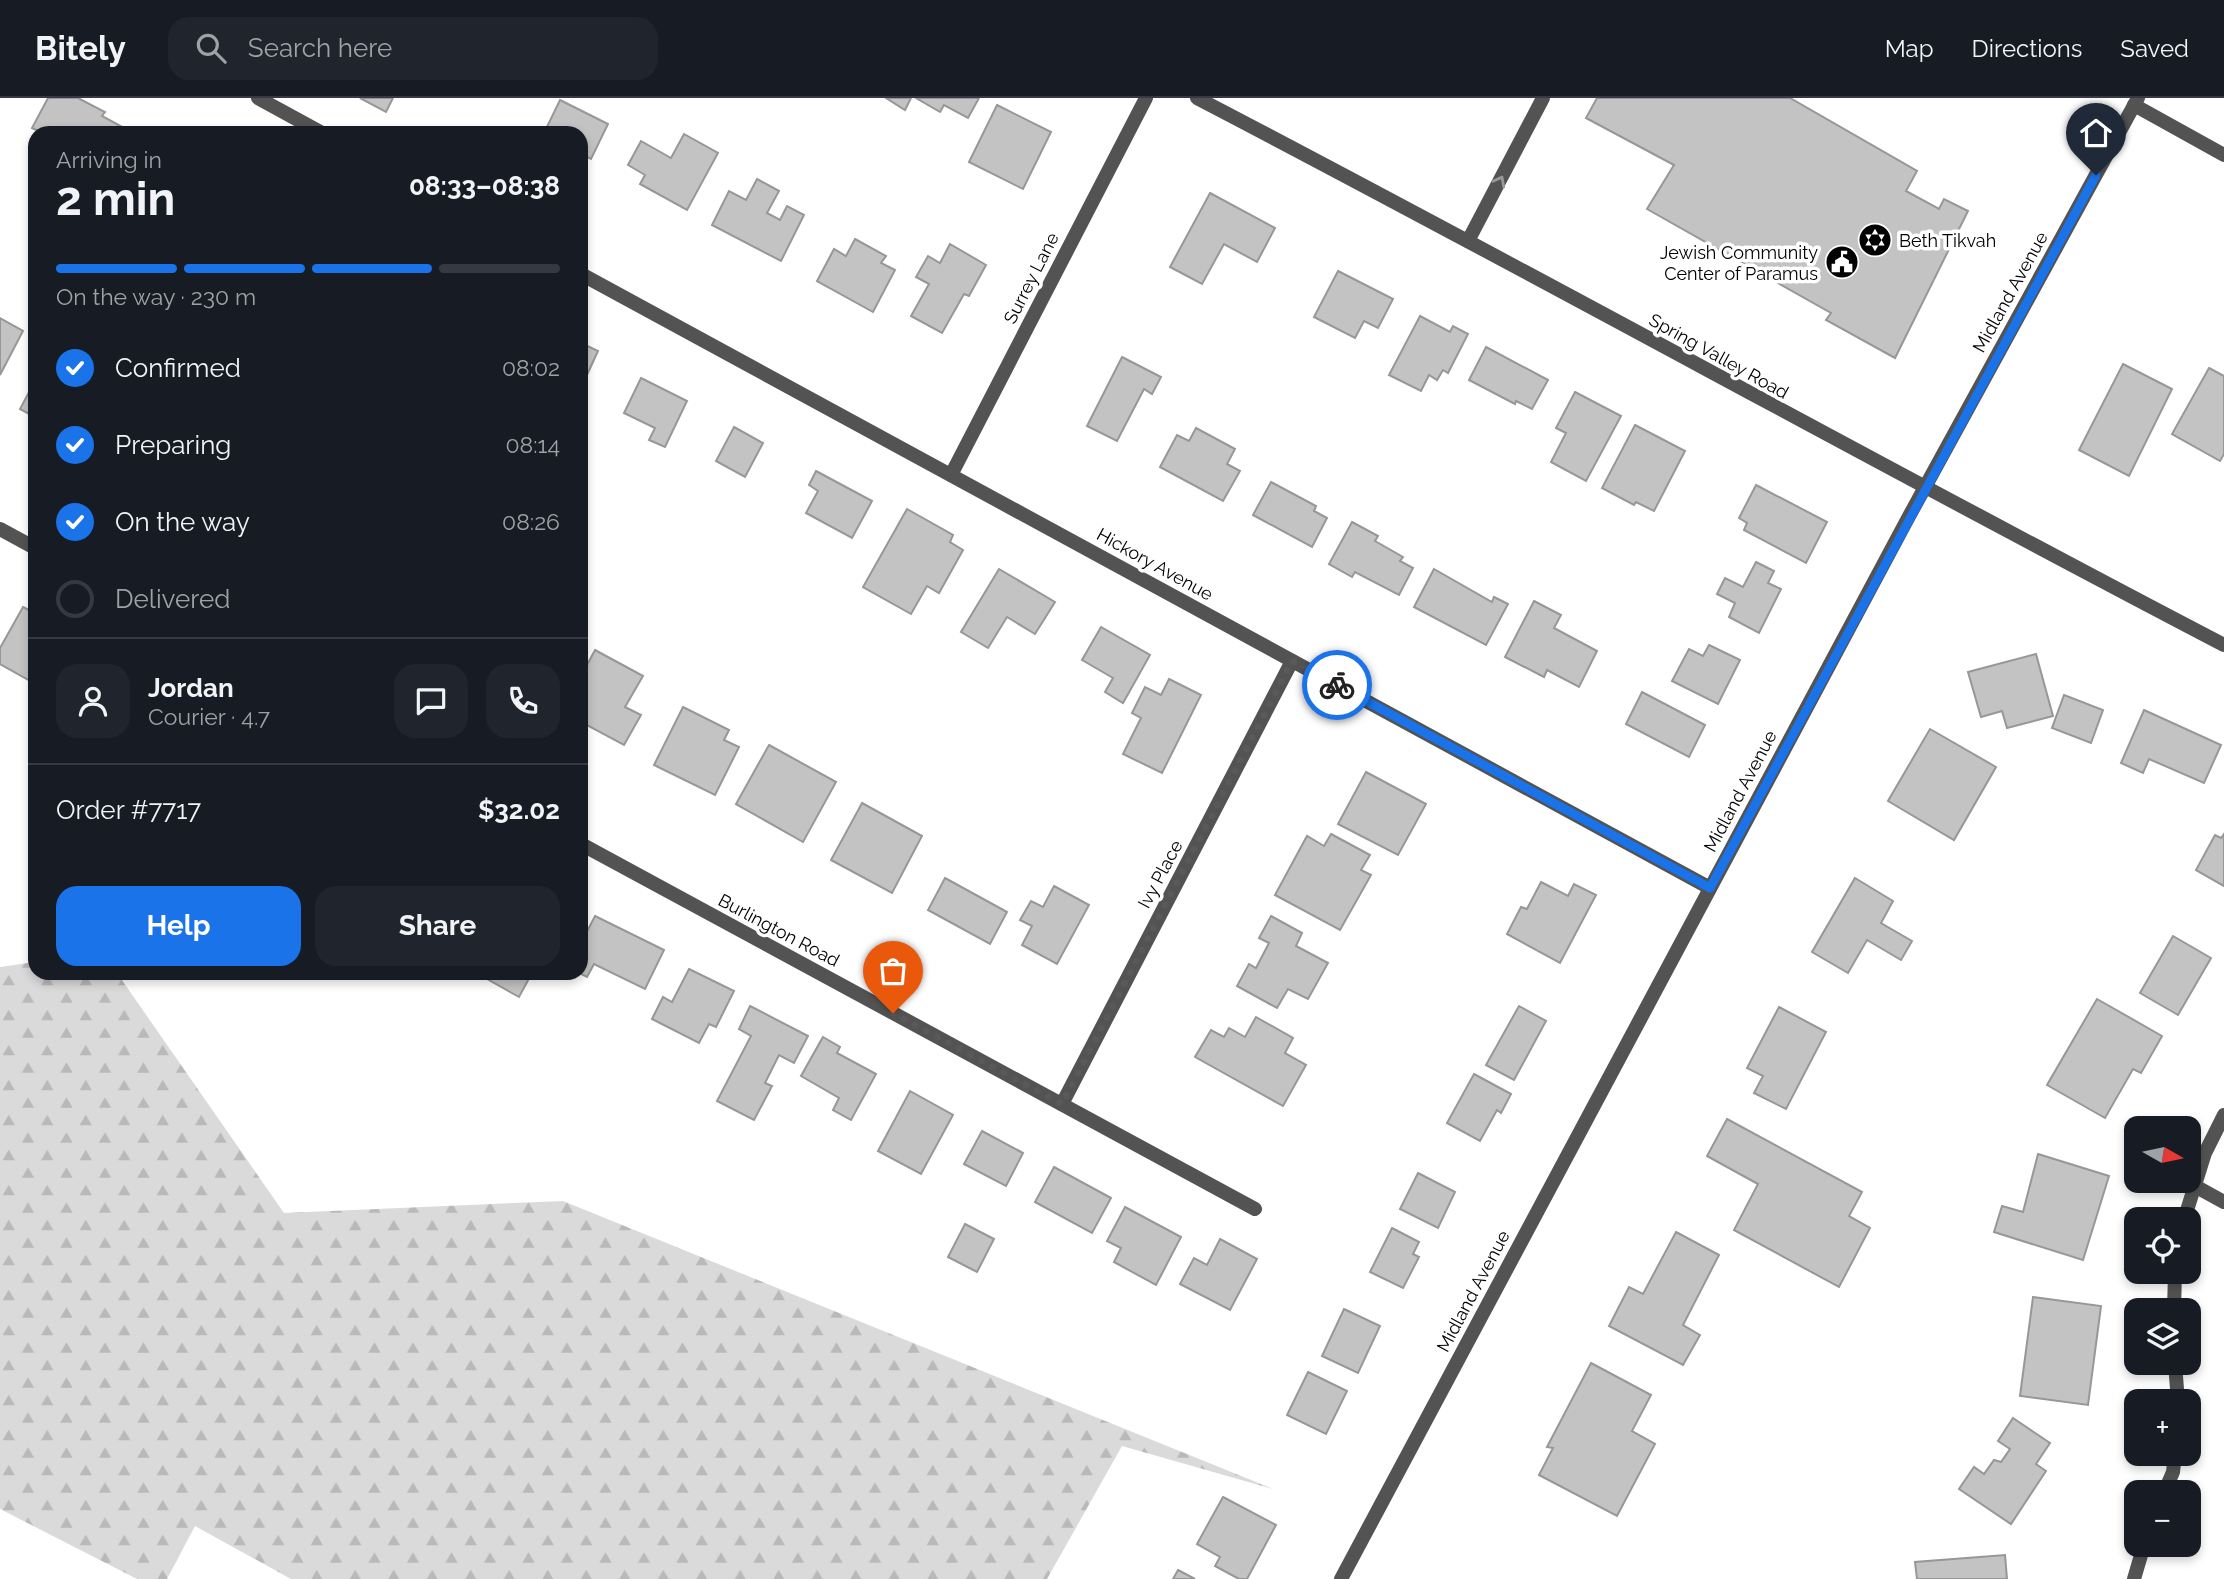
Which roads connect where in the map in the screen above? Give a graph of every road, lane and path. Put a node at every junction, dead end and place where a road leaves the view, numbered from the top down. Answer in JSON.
{"nodes":[{"id":1,"x":258,"y":98,"type":"edge"},
{"id":2,"x":1146,"y":98,"type":"edge"},
{"id":3,"x":1197,"y":98,"type":"edge"},
{"id":4,"x":1543,"y":98,"type":"edge"},
{"id":5,"x":2136,"y":102,"type":"edge"},
{"id":6,"x":309,"y":126,"type":"edge"},
{"id":7,"x":2224,"y":155,"type":"edge"},
{"id":8,"x":1468,"y":241,"type":"junction"},
{"id":9,"x":588,"y":278,"type":"edge"},
{"id":10,"x":951,"y":475,"type":"junction"},
{"id":11,"x":1924,"y":489,"type":"junction"},
{"id":12,"x":0,"y":530,"type":"edge"},
{"id":13,"x":28,"y":544,"type":"edge"},
{"id":14,"x":2224,"y":645,"type":"edge"},
{"id":15,"x":1292,"y":661,"type":"junction"},
{"id":16,"x":588,"y":848,"type":"edge"},
{"id":17,"x":1710,"y":888,"type":"junction"},
{"id":18,"x":1062,"y":1104,"type":"junction"},
{"id":19,"x":2224,"y":1115,"type":"edge"},
{"id":20,"x":2202,"y":1165,"type":"edge"},
{"id":21,"x":2202,"y":1190,"type":"edge"},
{"id":22,"x":2224,"y":1202,"type":"edge"},
{"id":23,"x":1255,"y":1209,"type":"dead end"},
{"id":24,"x":2140,"y":1557,"type":"edge"},
{"id":25,"x":1341,"y":1579,"type":"edge"},
{"id":26,"x":2134,"y":1579,"type":"edge"}],
"edges":[{"from":1,"to":6,"type":"street"},
{"from":2,"to":10,"type":"street","name":"Surrey Lane"},
{"from":3,"to":8,"type":"street","name":"Spring Valley Road"},
{"from":8,"to":4,"type":"street","one_way":true},
{"from":5,"to":7,"type":"street"},
{"from":5,"to":11,"type":"street","name":"Midland Avenue"},
{"from":8,"to":11,"type":"street","name":"Spring Valley Road"},
{"from":9,"to":10,"type":"street","name":"Hickory Avenue"},
{"from":10,"to":15,"type":"street","name":"Hickory Avenue"},
{"from":11,"to":14,"type":"street","name":"Spring Valley Road"},
{"from":11,"to":17,"type":"street","name":"Midland Avenue"},
{"from":12,"to":13,"type":"street"},
{"from":15,"to":17,"type":"street","name":"Hickory Avenue"},
{"from":15,"to":18,"type":"street","name":"Ivy Place"},
{"from":16,"to":18,"type":"street","name":"Burlington Road"},
{"from":17,"to":25,"type":"street","name":"Midland Avenue"},
{"from":18,"to":23,"type":"street","name":"Burlington Road"},
{"from":19,"to":20,"type":"street"},
{"from":21,"to":22,"type":"street"},
{"from":24,"to":26,"type":"street"}]}
